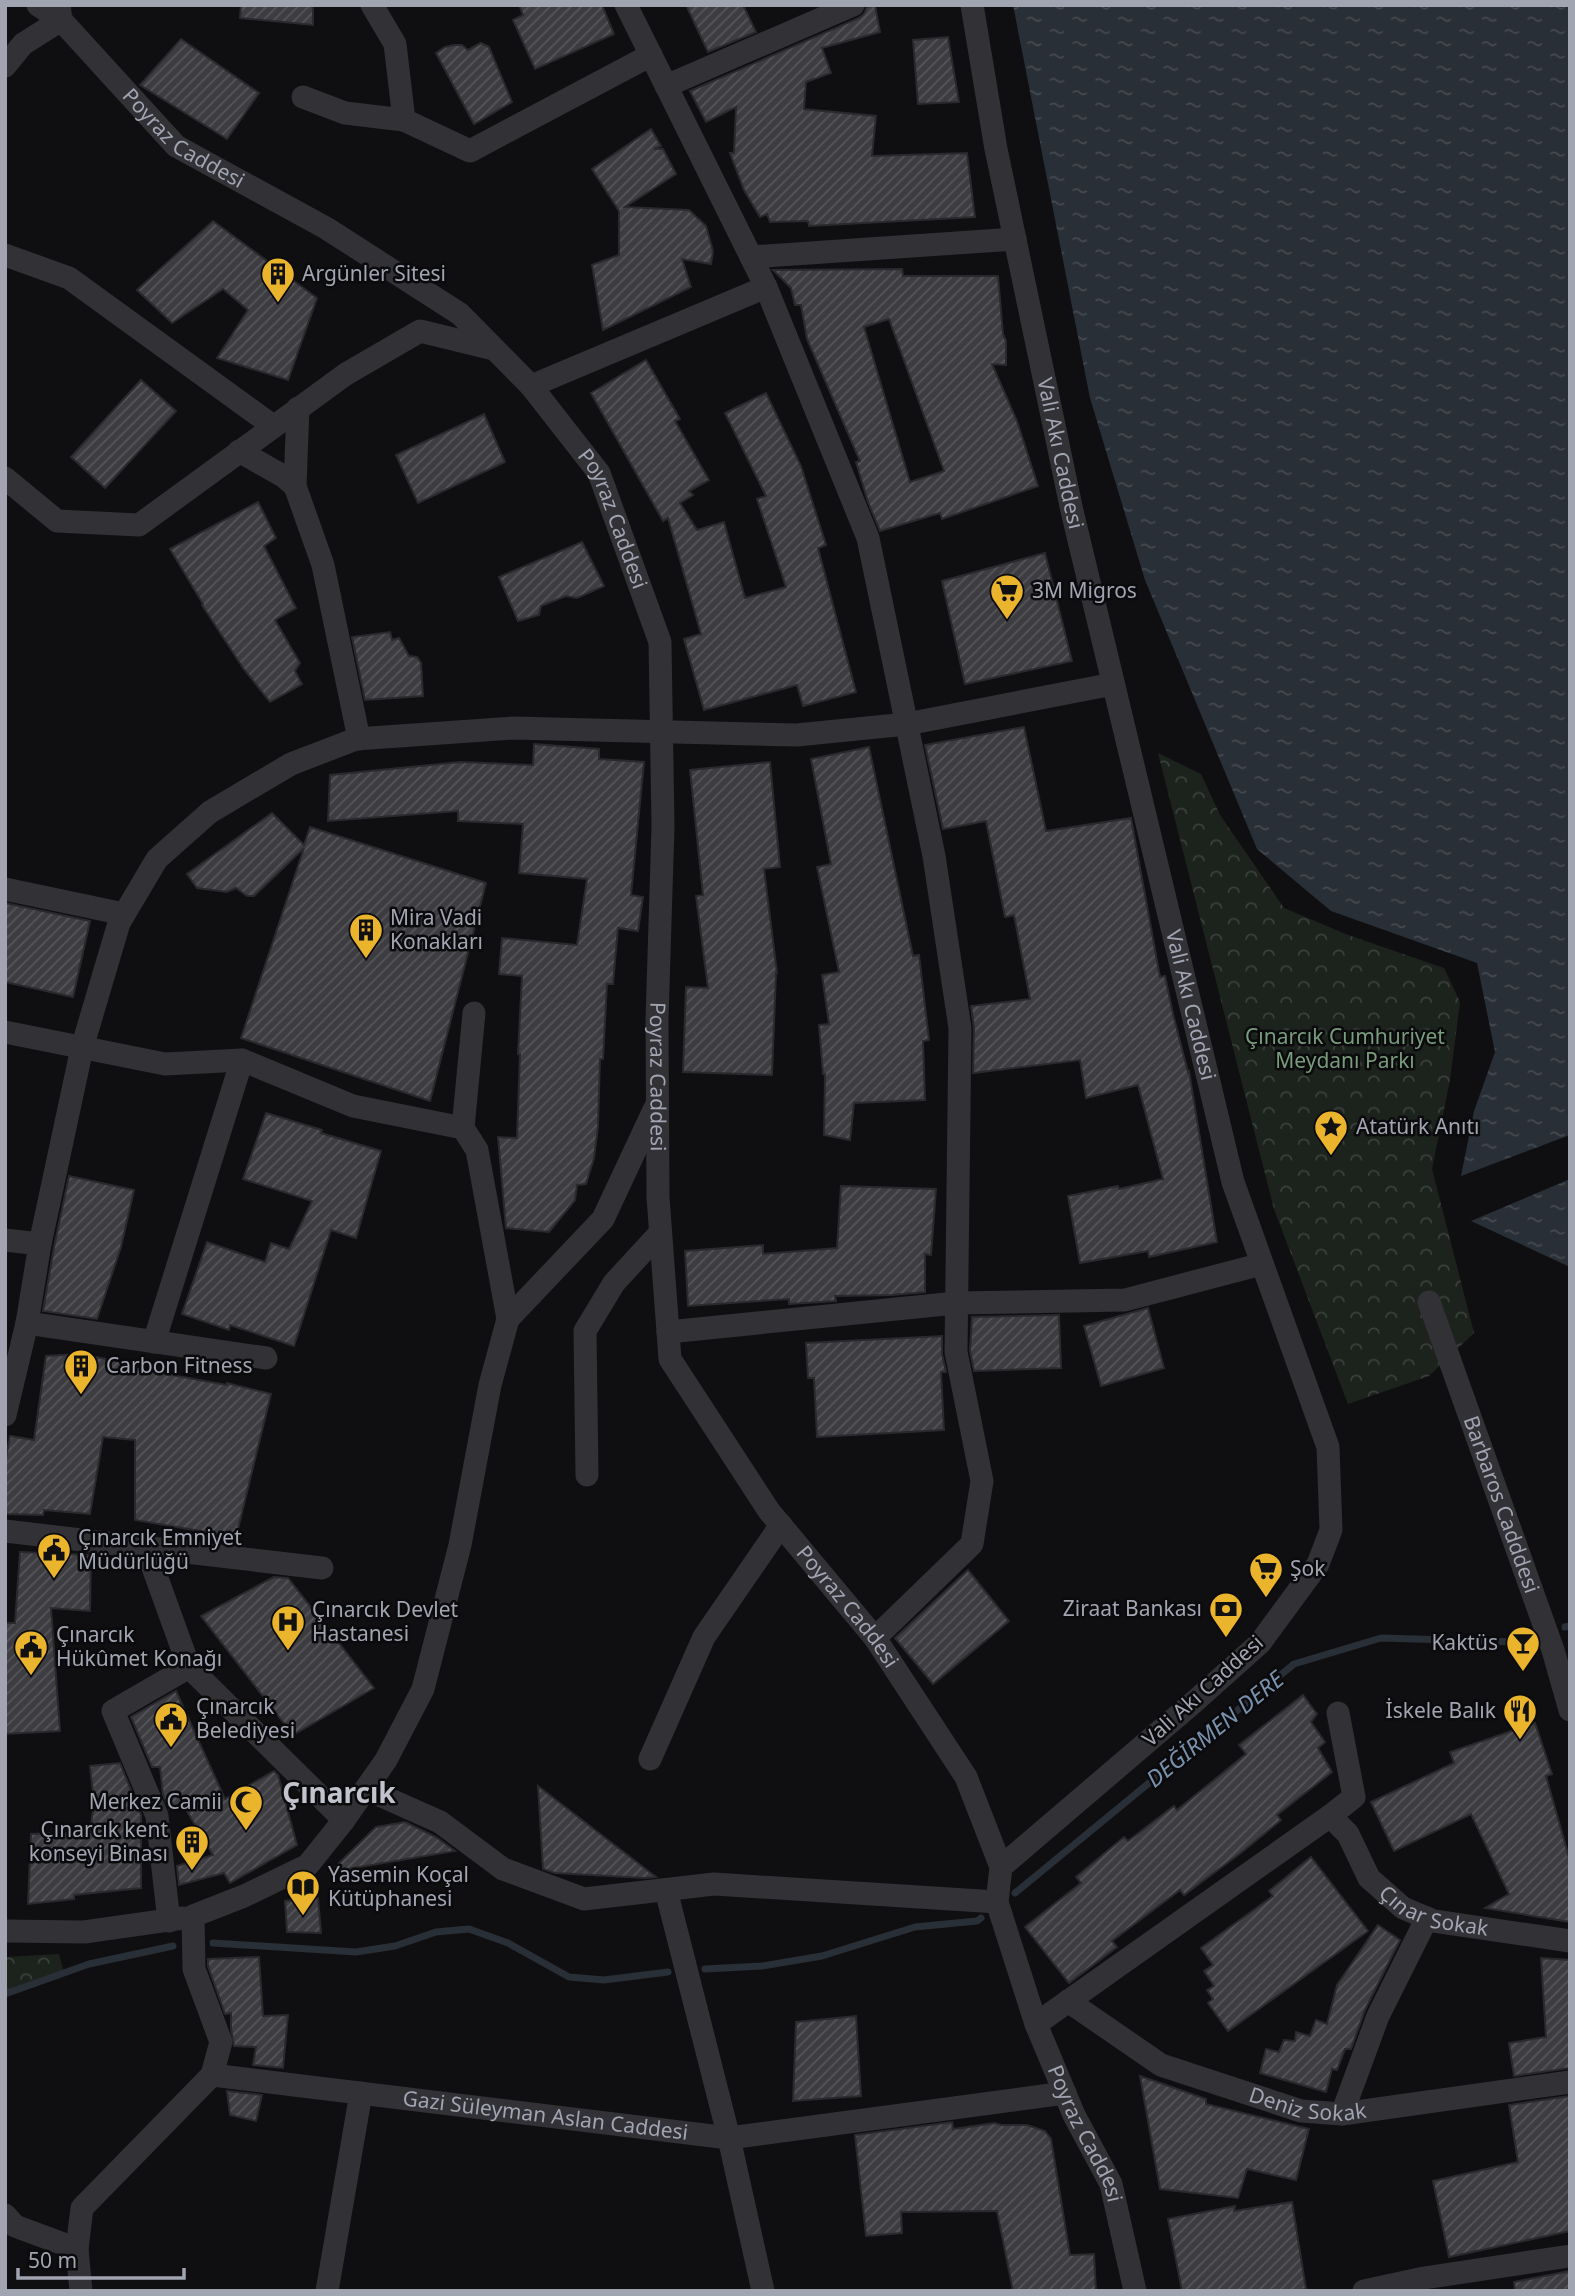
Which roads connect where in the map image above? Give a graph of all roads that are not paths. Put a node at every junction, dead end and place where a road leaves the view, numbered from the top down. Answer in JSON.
{"nodes":[{"id":1,"x":38,"y":5,"type":"edge"},
{"id":2,"x":372,"y":5,"type":"edge"},
{"id":3,"x":626,"y":5,"type":"edge"},
{"id":4,"x":853,"y":5,"type":"edge"},
{"id":5,"x":972,"y":5,"type":"edge"},
{"id":6,"x":60,"y":13,"type":"edge"},
{"id":7,"x":806,"y":15,"type":"edge"},
{"id":8,"x":651,"y":55,"type":"junction"},
{"id":9,"x":5,"y":66,"type":"edge"},
{"id":10,"x":666,"y":86,"type":"junction"},
{"id":11,"x":303,"y":97,"type":"dead end"},
{"id":12,"x":404,"y":120,"type":"junction"},
{"id":13,"x":1015,"y":239,"type":"junction"},
{"id":14,"x":5,"y":255,"type":"edge"},
{"id":15,"x":751,"y":257,"type":"junction"},
{"id":16,"x":766,"y":287,"type":"junction"},
{"id":17,"x":494,"y":349,"type":"junction"},
{"id":18,"x":531,"y":386,"type":"junction"},
{"id":19,"x":298,"y":408,"type":"junction"},
{"id":20,"x":274,"y":426,"type":"junction"},
{"id":21,"x":239,"y":451,"type":"junction"},
{"id":22,"x":5,"y":478,"type":"edge"},
{"id":23,"x":295,"y":486,"type":"junction"},
{"id":24,"x":1113,"y":684,"type":"junction"},
{"id":25,"x":907,"y":724,"type":"junction"},
{"id":26,"x":662,"y":733,"type":"junction"},
{"id":27,"x":359,"y":739,"type":"junction"},
{"id":28,"x":5,"y":889,"type":"edge"},
{"id":29,"x":124,"y":914,"type":"junction"},
{"id":30,"x":474,"y":1013,"type":"dead end"},
{"id":31,"x":5,"y":1032,"type":"edge"},
{"id":32,"x":82,"y":1048,"type":"junction"},
{"id":33,"x":242,"y":1060,"type":"junction"},
{"id":34,"x":657,"y":1102,"type":"junction"},
{"id":35,"x":463,"y":1128,"type":"junction"},
{"id":36,"x":660,"y":1233,"type":"junction"},
{"id":37,"x":5,"y":1240,"type":"edge"},
{"id":38,"x":40,"y":1244,"type":"junction"},
{"id":39,"x":1262,"y":1264,"type":"junction"},
{"id":40,"x":1429,"y":1302,"type":"dead end"},
{"id":41,"x":956,"y":1303,"type":"junction"},
{"id":42,"x":508,"y":1319,"type":"junction"},
{"id":43,"x":27,"y":1323,"type":"junction"},
{"id":44,"x":668,"y":1332,"type":"junction"},
{"id":45,"x":154,"y":1342,"type":"junction"},
{"id":46,"x":266,"y":1358,"type":"dead end"},
{"id":47,"x":5,"y":1415,"type":"edge"},
{"id":48,"x":587,"y":1475,"type":"dead end"},
{"id":49,"x":781,"y":1525,"type":"junction"},
{"id":50,"x":5,"y":1531,"type":"edge"},
{"id":51,"x":146,"y":1548,"type":"junction"},
{"id":52,"x":322,"y":1568,"type":"dead end"},
{"id":53,"x":875,"y":1638,"type":"junction"},
{"id":54,"x":189,"y":1667,"type":"junction"},
{"id":55,"x":1570,"y":1710,"type":"edge"},
{"id":56,"x":1338,"y":1713,"type":"dead end"},
{"id":57,"x":650,"y":1759,"type":"dead end"},
{"id":58,"x":366,"y":1789,"type":"junction"},
{"id":59,"x":1330,"y":1816,"type":"junction"},
{"id":60,"x":344,"y":1820,"type":"junction"},
{"id":61,"x":1002,"y":1867,"type":"junction"},
{"id":62,"x":666,"y":1890,"type":"junction"},
{"id":63,"x":997,"y":1902,"type":"junction"},
{"id":64,"x":193,"y":1916,"type":"junction"},
{"id":65,"x":1427,"y":1919,"type":"junction"},
{"id":66,"x":169,"y":1921,"type":"junction"},
{"id":67,"x":5,"y":1931,"type":"edge"},
{"id":68,"x":1570,"y":1941,"type":"edge"},
{"id":69,"x":1068,"y":2001,"type":"junction"},
{"id":70,"x":1036,"y":2024,"type":"junction"},
{"id":71,"x":212,"y":2075,"type":"junction"},
{"id":72,"x":1570,"y":2082,"type":"edge"},
{"id":73,"x":361,"y":2093,"type":"junction"},
{"id":74,"x":1065,"y":2093,"type":"junction"},
{"id":75,"x":1342,"y":2114,"type":"junction"},
{"id":76,"x":729,"y":2138,"type":"junction"},
{"id":77,"x":5,"y":2215,"type":"edge"},
{"id":78,"x":77,"y":2249,"type":"junction"},
{"id":79,"x":1570,"y":2256,"type":"edge"},
{"id":80,"x":81,"y":2291,"type":"edge"},
{"id":81,"x":327,"y":2291,"type":"edge"},
{"id":82,"x":764,"y":2291,"type":"edge"},
{"id":83,"x":1135,"y":2291,"type":"edge"},
{"id":84,"x":1364,"y":2291,"type":"edge"}],
"edges":[{"from":1,"to":6,"type":"street","name":"Poyraz Caddesi"},
{"from":2,"to":12,"type":"street"},
{"from":3,"to":8,"type":"street"},
{"from":4,"to":7,"type":"street"},
{"from":5,"to":13,"type":"street","name":"Vali Akı Caddesi"},
{"from":6,"to":9,"type":"street"},
{"from":6,"to":17,"type":"street","name":"Poyraz Caddesi"},
{"from":7,"to":10,"type":"street"},
{"from":8,"to":10,"type":"street"},
{"from":8,"to":12,"type":"street"},
{"from":10,"to":15,"type":"street"},
{"from":11,"to":12,"type":"street"},
{"from":13,"to":15,"type":"street"},
{"from":13,"to":24,"type":"street","name":"Vali Akı Caddesi"},
{"from":14,"to":20,"type":"street"},
{"from":15,"to":16,"type":"street"},
{"from":16,"to":18,"type":"street"},
{"from":16,"to":25,"type":"street"},
{"from":17,"to":18,"type":"street","name":"Poyraz Caddesi"},
{"from":17,"to":19,"type":"street"},
{"from":18,"to":26,"type":"street","name":"Poyraz Caddesi"},
{"from":19,"to":20,"type":"street"},
{"from":19,"to":23,"type":"street"},
{"from":20,"to":21,"type":"street"},
{"from":21,"to":22,"type":"street"},
{"from":21,"to":23,"type":"street"},
{"from":23,"to":27,"type":"street"},
{"from":24,"to":25,"type":"street"},
{"from":24,"to":39,"type":"street","name":"Vali Akı Caddesi"},
{"from":25,"to":26,"type":"street"},
{"from":25,"to":41,"type":"street"},
{"from":26,"to":27,"type":"street"},
{"from":26,"to":34,"type":"street","name":"Poyraz Caddesi"},
{"from":27,"to":29,"type":"street"},
{"from":28,"to":29,"type":"street"},
{"from":29,"to":32,"type":"street"},
{"from":30,"to":35,"type":"street"},
{"from":31,"to":32,"type":"street"},
{"from":32,"to":33,"type":"street"},
{"from":32,"to":38,"type":"street"},
{"from":33,"to":35,"type":"street"},
{"from":33,"to":45,"type":"street"},
{"from":34,"to":36,"type":"street","name":"Poyraz Caddesi"},
{"from":34,"to":42,"type":"street"},
{"from":35,"to":42,"type":"street"},
{"from":36,"to":44,"type":"street","name":"Poyraz Caddesi"},
{"from":36,"to":48,"type":"street"},
{"from":37,"to":38,"type":"street"},
{"from":38,"to":43,"type":"street"},
{"from":39,"to":41,"type":"street"},
{"from":39,"to":61,"type":"street","name":"Vali Akı Caddesi"},
{"from":40,"to":55,"type":"street","name":"Barbaros Cadddesi"},
{"from":41,"to":44,"type":"street"},
{"from":41,"to":53,"type":"street"},
{"from":42,"to":58,"type":"street"},
{"from":43,"to":45,"type":"street"},
{"from":43,"to":47,"type":"street"},
{"from":44,"to":49,"type":"street","name":"Poyraz Caddesi"},
{"from":45,"to":46,"type":"street"},
{"from":49,"to":53,"type":"street","name":"Poyraz Caddesi"},
{"from":49,"to":57,"type":"street"},
{"from":50,"to":51,"type":"street"},
{"from":51,"to":52,"type":"street"},
{"from":51,"to":54,"type":"street"},
{"from":53,"to":61,"type":"street","name":"Poyraz Caddesi"},
{"from":54,"to":60,"type":"street"},
{"from":54,"to":66,"type":"street"},
{"from":56,"to":59,"type":"street"},
{"from":58,"to":60,"type":"street"},
{"from":58,"to":62,"type":"street"},
{"from":59,"to":65,"type":"street","name":"Çınar Sokak"},
{"from":59,"to":69,"type":"street"},
{"from":60,"to":64,"type":"street"},
{"from":61,"to":63,"type":"street","name":"Poyraz Caddesi"},
{"from":62,"to":63,"type":"street"},
{"from":62,"to":76,"type":"street"},
{"from":63,"to":70,"type":"street","name":"Poyraz Caddesi"},
{"from":64,"to":66,"type":"street"},
{"from":64,"to":71,"type":"street"},
{"from":65,"to":68,"type":"street","name":"Çınar Sokak"},
{"from":65,"to":75,"type":"street"},
{"from":66,"to":67,"type":"street"},
{"from":69,"to":70,"type":"street"},
{"from":69,"to":75,"type":"street","name":"Deniz Sokak"},
{"from":70,"to":74,"type":"street","name":"Poyraz Caddesi"},
{"from":71,"to":73,"type":"street","name":"Gazi Süleyman Aslan Caddesi"},
{"from":71,"to":78,"type":"street"},
{"from":72,"to":75,"type":"street","name":"Deniz Sokak"},
{"from":73,"to":76,"type":"street","name":"Gazi Süleyman Aslan Caddesi"},
{"from":73,"to":81,"type":"street"},
{"from":74,"to":76,"type":"street","name":"Gazi Süleyman Aslan Caddesi"},
{"from":74,"to":83,"type":"street","name":"Poyraz Caddesi"},
{"from":76,"to":82,"type":"street"},
{"from":77,"to":78,"type":"street"},
{"from":78,"to":80,"type":"street"},
{"from":79,"to":84,"type":"street"}]}
